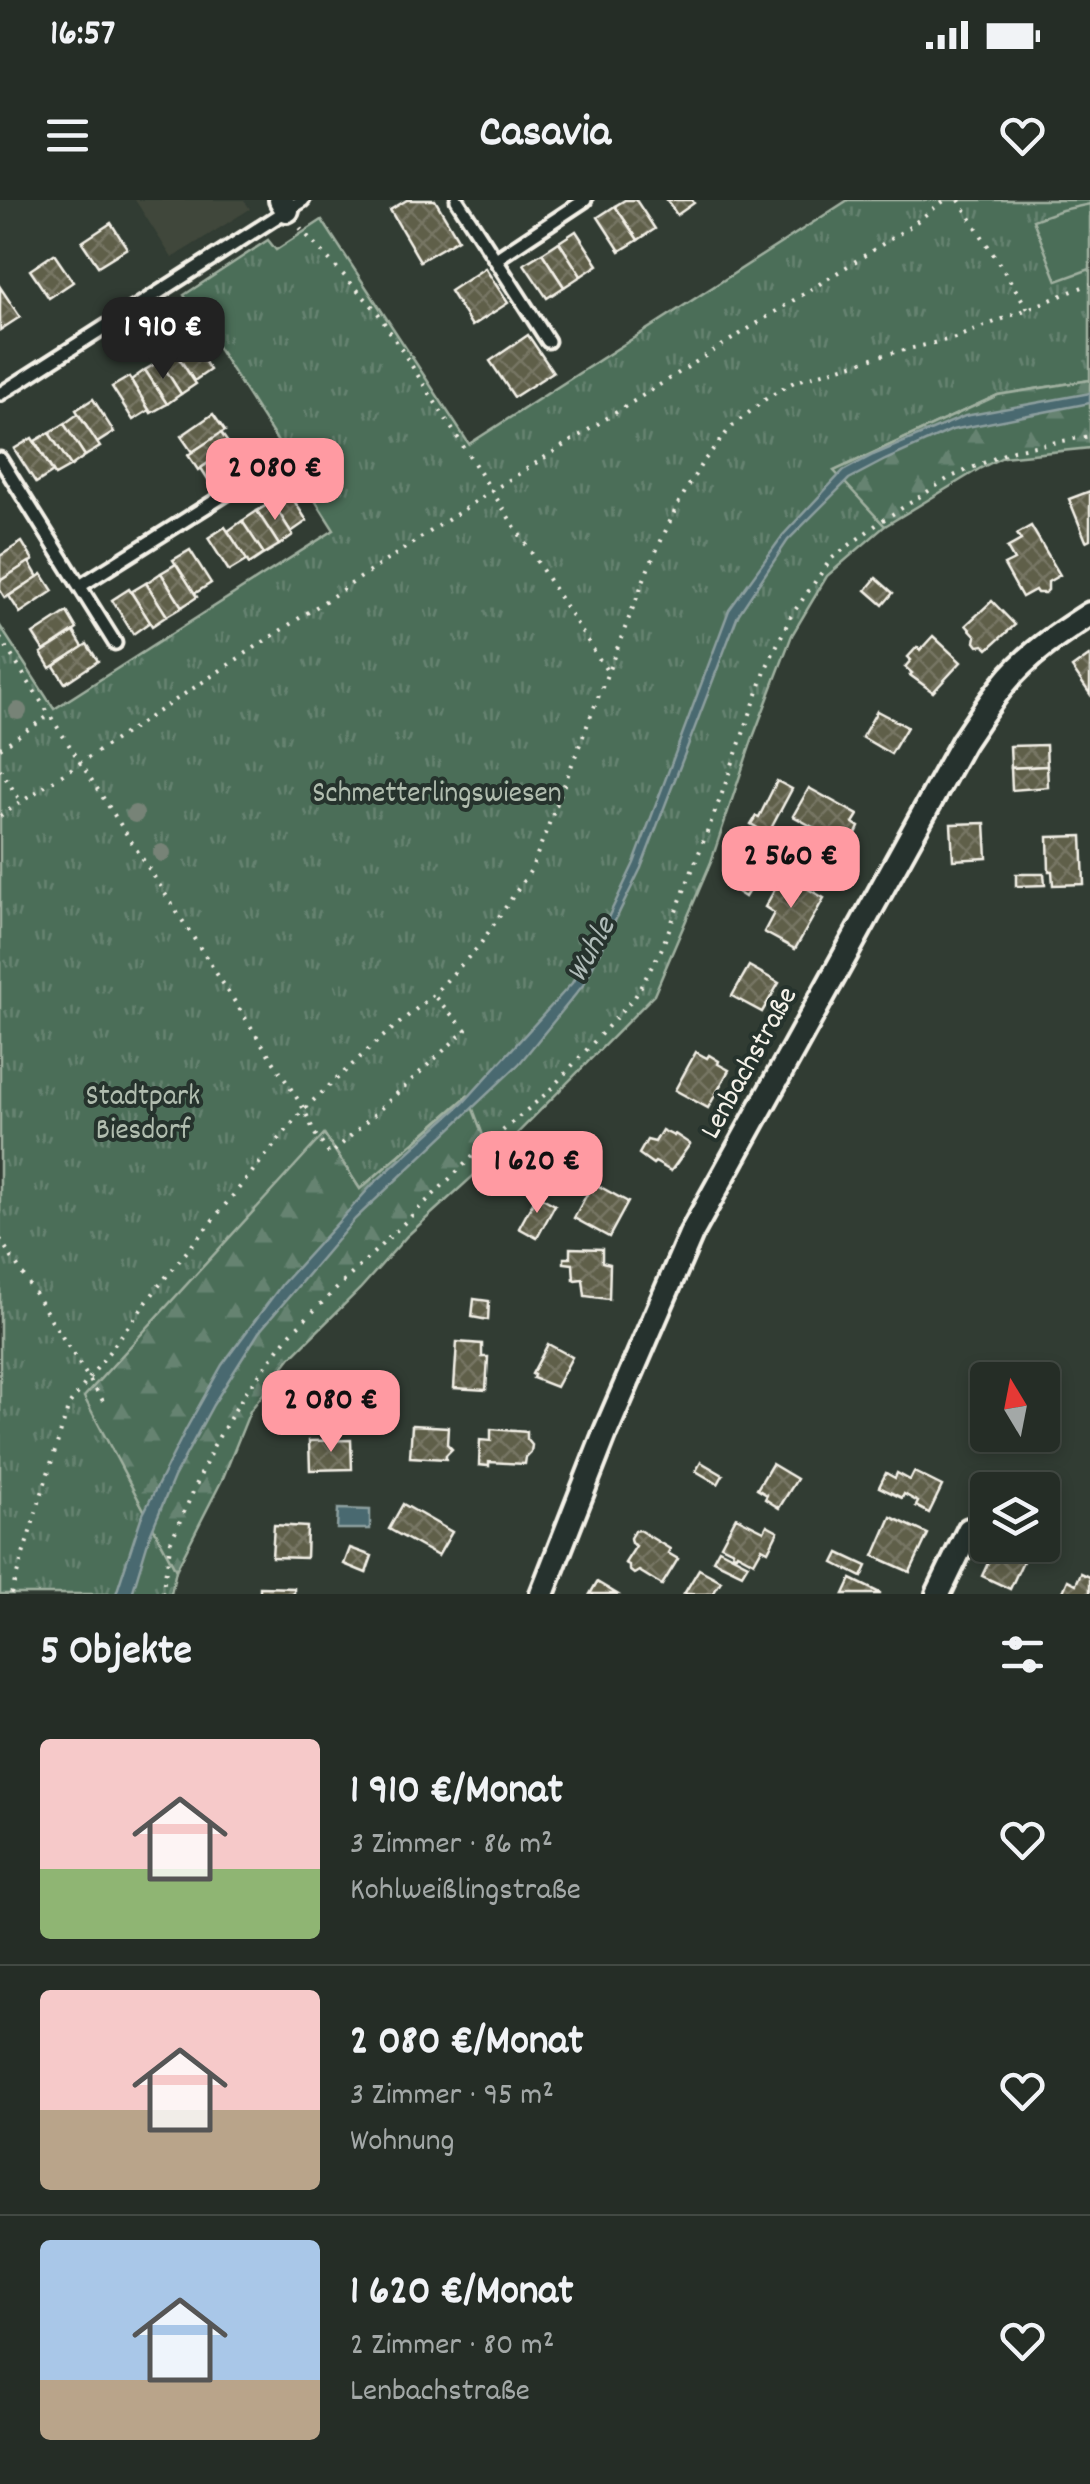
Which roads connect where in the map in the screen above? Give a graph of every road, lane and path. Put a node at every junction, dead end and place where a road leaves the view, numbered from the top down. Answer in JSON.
{"nodes":[{"id":1,"x":457,"y":200,"type":"edge"},
{"id":2,"x":585,"y":200,"type":"edge"},
{"id":3,"x":945,"y":200,"type":"edge"},
{"id":4,"x":960,"y":200,"type":"edge"},
{"id":5,"x":290,"y":203,"type":"edge"},
{"id":6,"x":496,"y":259,"type":"junction"},
{"id":7,"x":1090,"y":284,"type":"edge"},
{"id":8,"x":1028,"y":309,"type":"junction"},
{"id":9,"x":548,"y":340,"type":"dead end"},
{"id":10,"x":0,"y":394,"type":"edge"},
{"id":11,"x":1090,"y":436,"type":"edge"},
{"id":12,"x":0,"y":459,"type":"edge"},
{"id":13,"x":278,"y":462,"type":"dead end"},
{"id":14,"x":490,"y":492,"type":"junction"},
{"id":15,"x":80,"y":586,"type":"junction"},
{"id":16,"x":1090,"y":614,"type":"edge"},
{"id":17,"x":0,"y":638,"type":"edge"},
{"id":18,"x":115,"y":644,"type":"dead end"},
{"id":19,"x":607,"y":671,"type":"junction"},
{"id":20,"x":50,"y":715,"type":"junction"},
{"id":21,"x":0,"y":748,"type":"edge"},
{"id":22,"x":81,"y":762,"type":"junction"},
{"id":23,"x":0,"y":769,"type":"edge"},
{"id":24,"x":22,"y":802,"type":"junction"},
{"id":25,"x":0,"y":816,"type":"edge"},
{"id":26,"x":434,"y":995,"type":"junction"},
{"id":27,"x":304,"y":1109,"type":"junction"},
{"id":28,"x":0,"y":1239,"type":"edge"},
{"id":29,"x":88,"y":1378,"type":"junction"},
{"id":30,"x":102,"y":1401,"type":"dead end"},
{"id":31,"x":969,"y":1530,"type":"dead end"},
{"id":32,"x":11,"y":1594,"type":"edge"},
{"id":33,"x":162,"y":1594,"type":"edge"},
{"id":34,"x":542,"y":1594,"type":"edge"},
{"id":35,"x":938,"y":1594,"type":"edge"}],
"edges":[{"from":1,"to":6,"type":"lane"},
{"from":2,"to":6,"type":"lane"},
{"from":3,"to":14,"type":"path"},
{"from":4,"to":8,"type":"path"},
{"from":5,"to":10,"type":"lane"},
{"from":5,"to":14,"type":"path"},
{"from":6,"to":9,"type":"lane"},
{"from":7,"to":8,"type":"path"},
{"from":8,"to":19,"type":"path"},
{"from":11,"to":33,"type":"path"},
{"from":12,"to":15,"type":"lane"},
{"from":13,"to":15,"type":"lane"},
{"from":14,"to":19,"type":"path"},
{"from":14,"to":22,"type":"path"},
{"from":15,"to":18,"type":"lane"},
{"from":16,"to":34,"type":"street","name":"Lenbachstraße"},
{"from":17,"to":20,"type":"path"},
{"from":19,"to":26,"type":"path"},
{"from":20,"to":21,"type":"path"},
{"from":20,"to":22,"type":"path"},
{"from":22,"to":24,"type":"path"},
{"from":22,"to":27,"type":"path"},
{"from":23,"to":24,"type":"path"},
{"from":24,"to":25,"type":"path"},
{"from":26,"to":27,"type":"path"},
{"from":26,"to":27,"type":"path"},
{"from":27,"to":29,"type":"path"},
{"from":28,"to":29,"type":"path"},
{"from":29,"to":30,"type":"path"},
{"from":29,"to":32,"type":"path"},
{"from":31,"to":35,"type":"street"}]}
